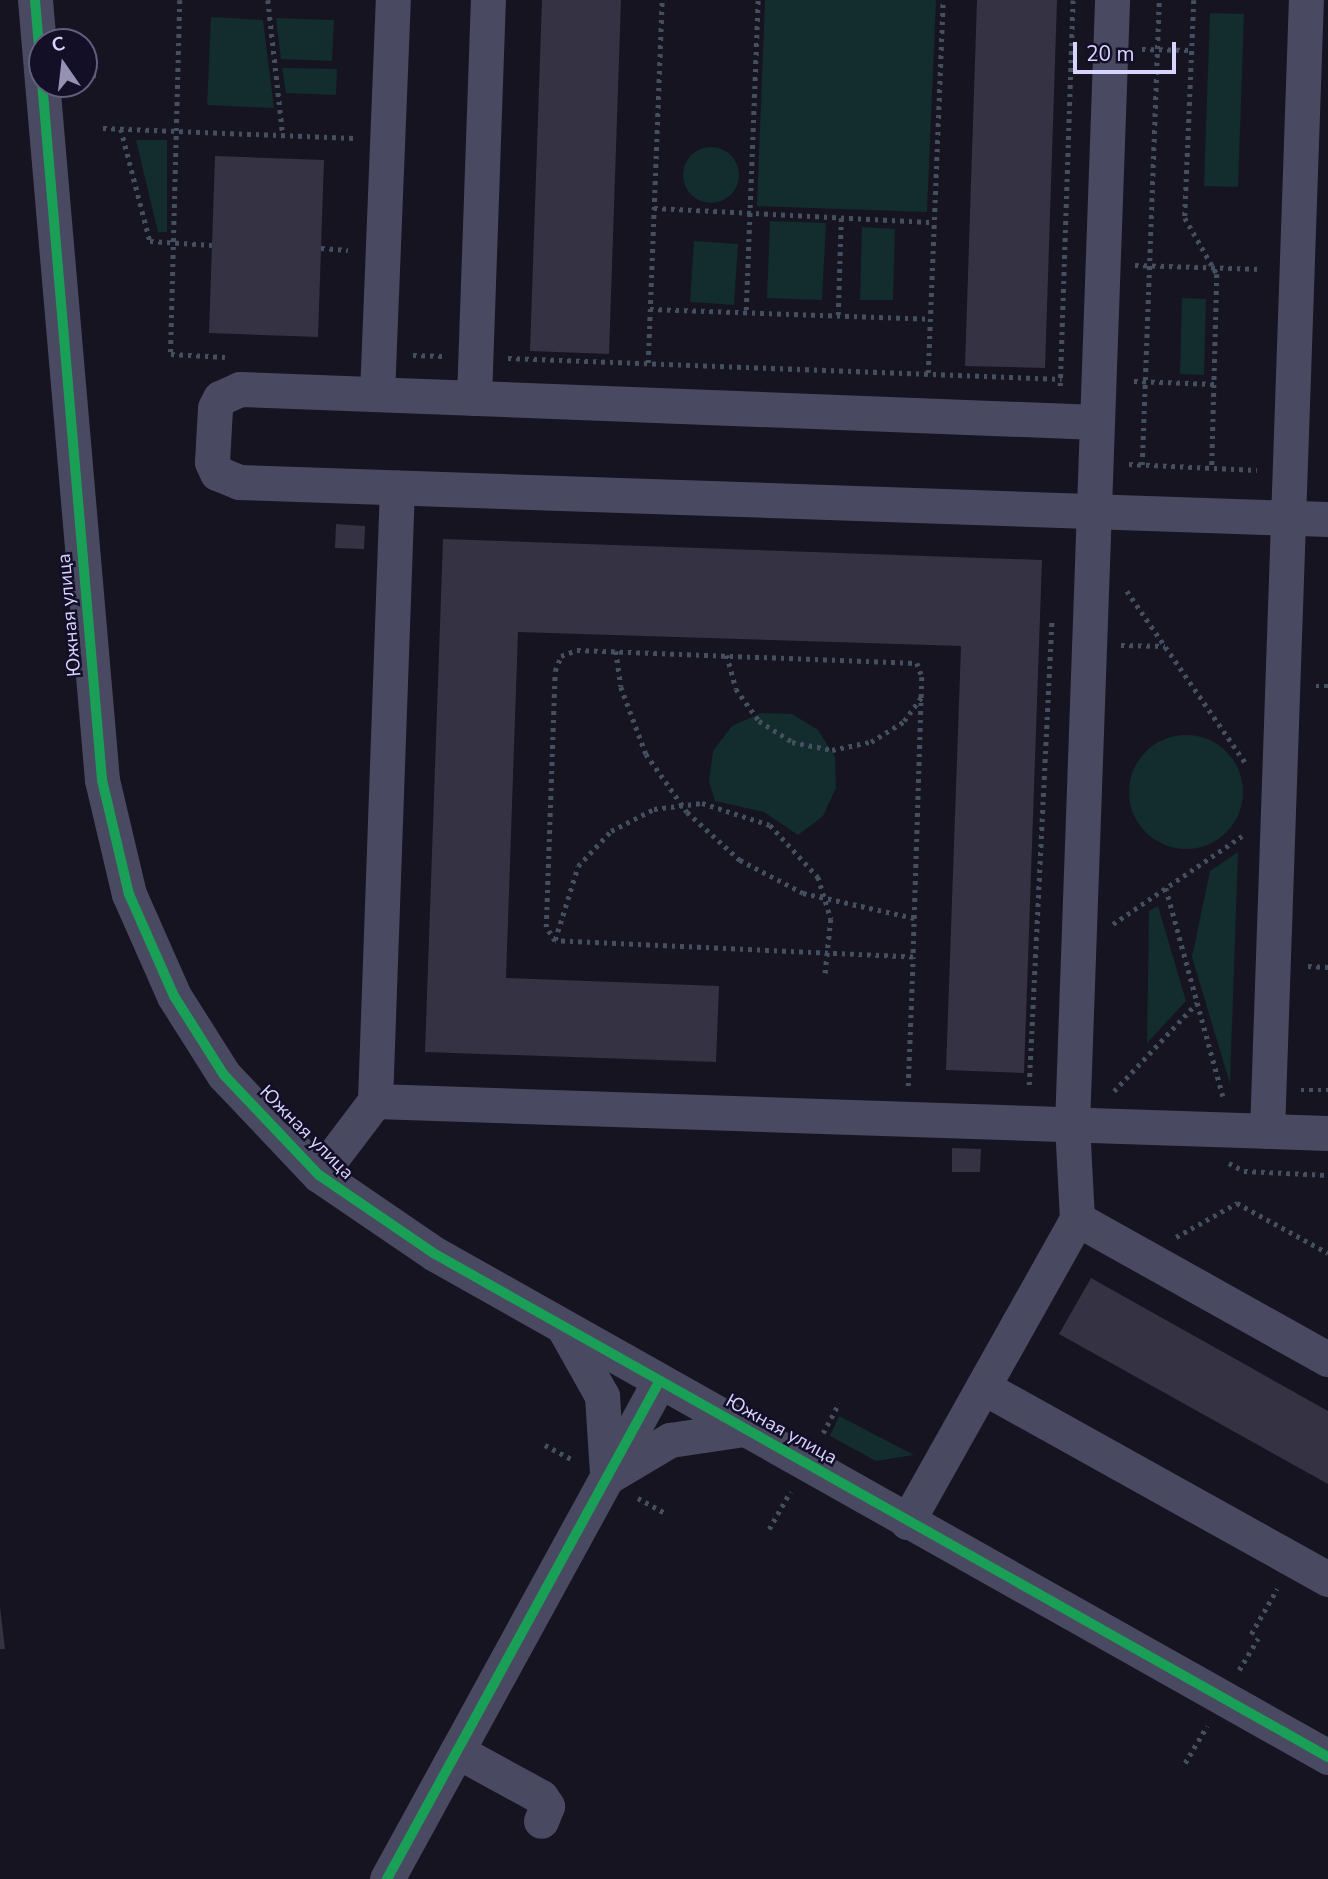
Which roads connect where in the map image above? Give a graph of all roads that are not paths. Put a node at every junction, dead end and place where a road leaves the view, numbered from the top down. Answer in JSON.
{"nodes":[{"id":1,"x":35,"y":0,"type":"edge"},
{"id":2,"x":393,"y":0,"type":"edge"},
{"id":3,"x":488,"y":0,"type":"edge"},
{"id":4,"x":1112,"y":0,"type":"edge"},
{"id":5,"x":1306,"y":0,"type":"edge"},
{"id":6,"x":377,"y":394,"type":"junction"},
{"id":7,"x":474,"y":398,"type":"junction"},
{"id":8,"x":1097,"y":422,"type":"junction"},
{"id":9,"x":397,"y":487,"type":"junction"},
{"id":10,"x":1275,"y":517,"type":"junction"},
{"id":11,"x":1328,"y":519,"type":"edge"},
{"id":12,"x":1093,"y":526,"type":"junction"},
{"id":13,"x":375,"y":1101,"type":"junction"},
{"id":14,"x":1078,"y":1125,"type":"junction"},
{"id":15,"x":1267,"y":1131,"type":"junction"},
{"id":16,"x":1328,"y":1133,"type":"edge"},
{"id":17,"x":319,"y":1175,"type":"junction"},
{"id":18,"x":1077,"y":1219,"type":"junction"},
{"id":19,"x":561,"y":1325,"type":"junction"},
{"id":20,"x":1328,"y":1359,"type":"edge"},
{"id":21,"x":659,"y":1382,"type":"junction"},
{"id":22,"x":983,"y":1387,"type":"junction"},
{"id":23,"x":744,"y":1429,"type":"junction"},
{"id":24,"x":606,"y":1479,"type":"junction"},
{"id":25,"x":907,"y":1522,"type":"junction"},
{"id":26,"x":1328,"y":1579,"type":"edge"},
{"id":27,"x":457,"y":1751,"type":"junction"},
{"id":28,"x":1328,"y":1757,"type":"edge"},
{"id":29,"x":541,"y":1821,"type":"dead end"},
{"id":30,"x":387,"y":1879,"type":"edge"}],
"edges":[{"from":1,"to":17,"type":"street","name":"Южная улица"},
{"from":2,"to":6,"type":"street"},
{"from":3,"to":7,"type":"street"},
{"from":4,"to":8,"type":"street"},
{"from":5,"to":10,"type":"street"},
{"from":6,"to":7,"type":"street"},
{"from":6,"to":9,"type":"street"},
{"from":7,"to":8,"type":"street"},
{"from":8,"to":12,"type":"street"},
{"from":9,"to":12,"type":"street"},
{"from":9,"to":13,"type":"street"},
{"from":10,"to":11,"type":"street"},
{"from":10,"to":12,"type":"street"},
{"from":10,"to":15,"type":"street"},
{"from":12,"to":14,"type":"street"},
{"from":13,"to":14,"type":"street"},
{"from":13,"to":17,"type":"street"},
{"from":14,"to":15,"type":"street"},
{"from":14,"to":18,"type":"street"},
{"from":15,"to":16,"type":"street"},
{"from":17,"to":19,"type":"street","name":"Южная улица"},
{"from":18,"to":20,"type":"street"},
{"from":18,"to":22,"type":"street"},
{"from":19,"to":21,"type":"street","name":"Южная улица"},
{"from":19,"to":24,"type":"street"},
{"from":21,"to":23,"type":"street","name":"Южная улица"},
{"from":21,"to":24,"type":"street"},
{"from":22,"to":25,"type":"street"},
{"from":22,"to":26,"type":"street"},
{"from":23,"to":24,"type":"street"},
{"from":23,"to":25,"type":"street","name":"Южная улица"},
{"from":24,"to":27,"type":"street"},
{"from":25,"to":28,"type":"street","name":"Южная улица"},
{"from":27,"to":29,"type":"street"},
{"from":27,"to":30,"type":"street"}]}
